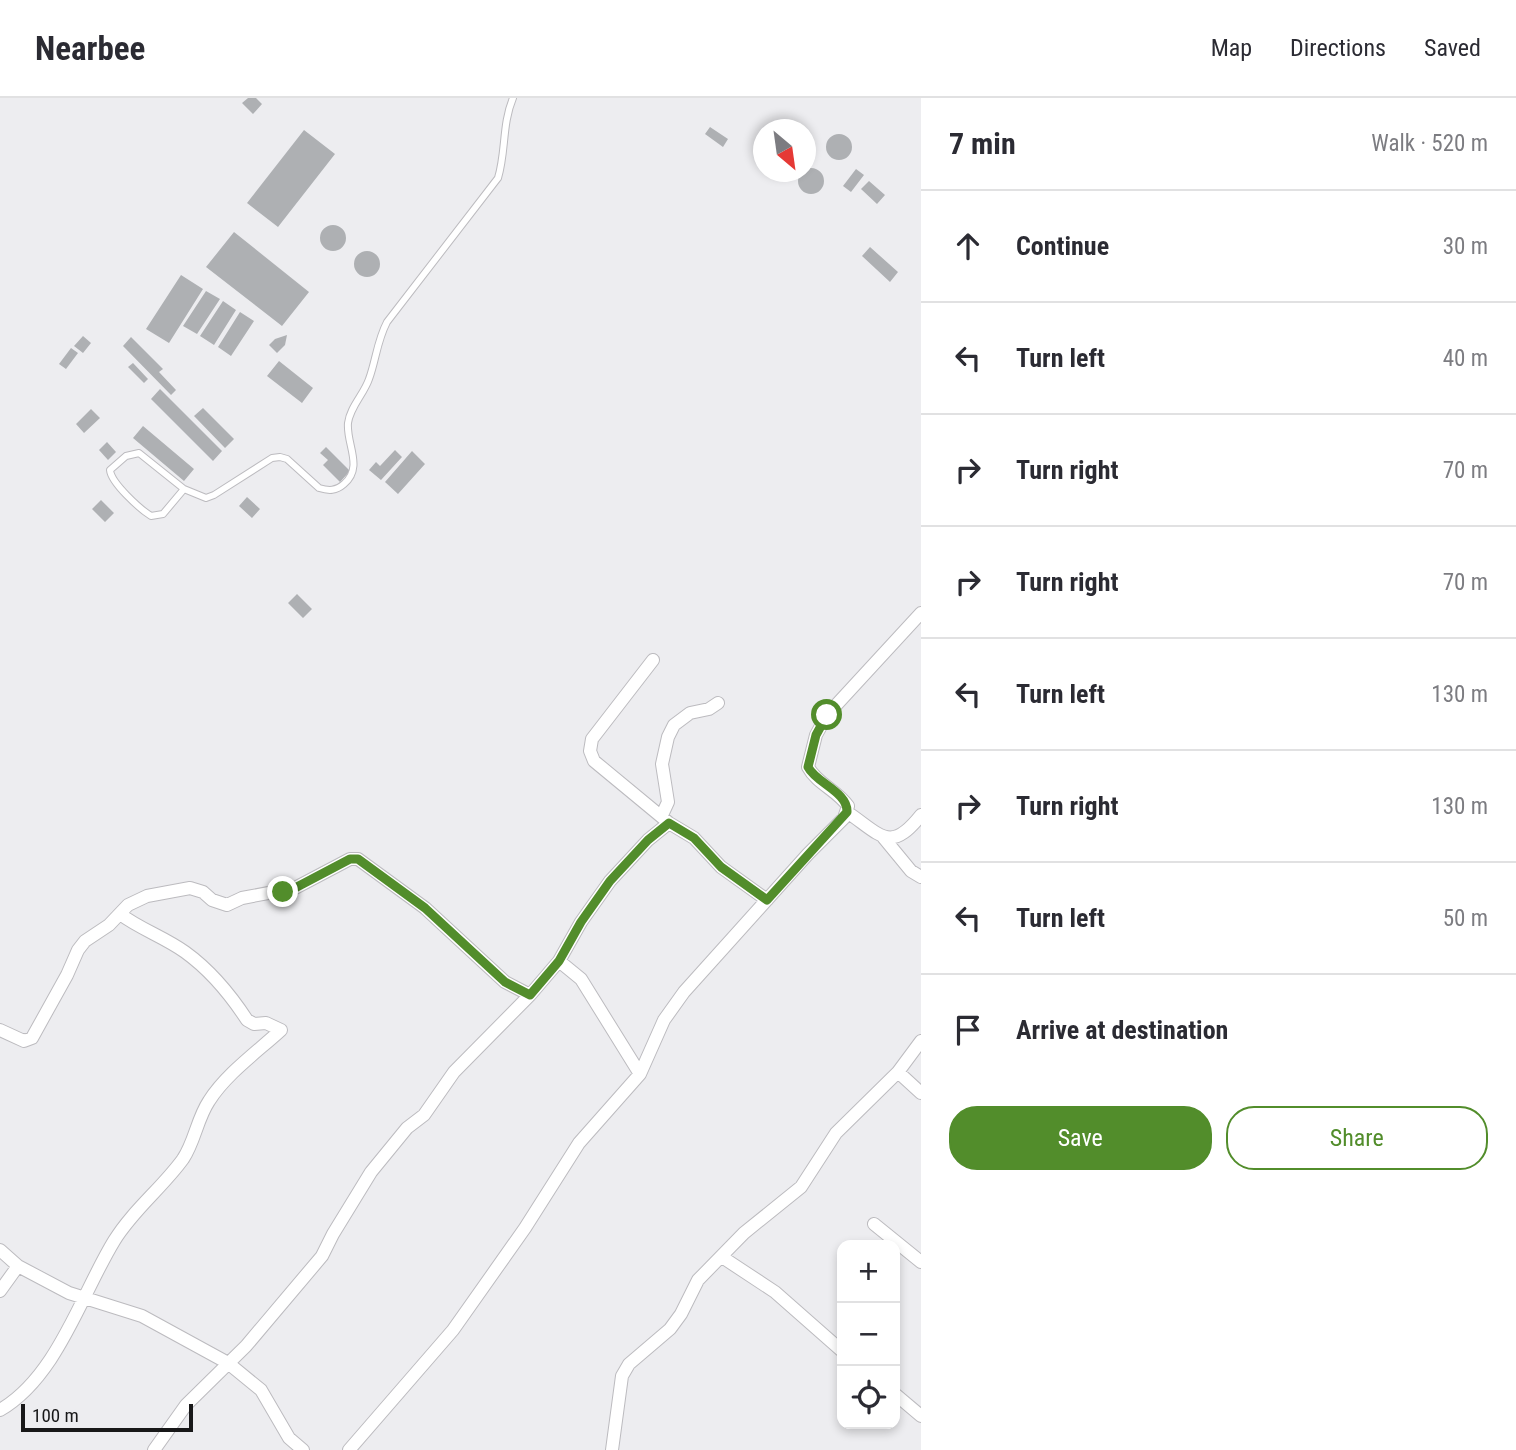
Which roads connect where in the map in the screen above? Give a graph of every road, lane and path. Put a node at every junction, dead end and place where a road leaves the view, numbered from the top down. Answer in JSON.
{"nodes":[{"id":1,"x":513,"y":98,"type":"edge"},
{"id":2,"x":184,"y":489,"type":"junction"},
{"id":3,"x":921,"y":612,"type":"edge"},
{"id":4,"x":653,"y":660,"type":"dead end"},
{"id":5,"x":718,"y":703,"type":"dead end"},
{"id":6,"x":847,"y":812,"type":"junction"},
{"id":7,"x":921,"y":815,"type":"edge"},
{"id":8,"x":666,"y":819,"type":"junction"},
{"id":9,"x":883,"y":837,"type":"junction"},
{"id":10,"x":921,"y":877,"type":"edge"},
{"id":11,"x":767,"y":900,"type":"junction"},
{"id":12,"x":120,"y":914,"type":"junction"},
{"id":13,"x":559,"y":961,"type":"junction"},
{"id":14,"x":530,"y":995,"type":"junction"},
{"id":15,"x":0,"y":1031,"type":"edge"},
{"id":16,"x":921,"y":1041,"type":"edge"},
{"id":17,"x":898,"y":1072,"type":"junction"},
{"id":18,"x":640,"y":1074,"type":"junction"},
{"id":19,"x":921,"y":1093,"type":"edge"},
{"id":20,"x":874,"y":1224,"type":"dead end"},
{"id":21,"x":0,"y":1250,"type":"edge"},
{"id":22,"x":722,"y":1256,"type":"junction"},
{"id":23,"x":921,"y":1262,"type":"edge"},
{"id":24,"x":18,"y":1266,"type":"junction"},
{"id":25,"x":0,"y":1291,"type":"edge"},
{"id":26,"x":82,"y":1298,"type":"junction"},
{"id":27,"x":837,"y":1346,"type":"edge"},
{"id":28,"x":228,"y":1363,"type":"junction"},
{"id":29,"x":900,"y":1398,"type":"edge"},
{"id":30,"x":0,"y":1410,"type":"edge"},
{"id":31,"x":921,"y":1416,"type":"edge"},
{"id":32,"x":154,"y":1450,"type":"edge"},
{"id":33,"x":303,"y":1450,"type":"edge"},
{"id":34,"x":349,"y":1450,"type":"edge"},
{"id":35,"x":612,"y":1450,"type":"edge"}],
"edges":[{"from":1,"to":2,"type":"lane"},
{"from":2,"to":2,"type":"lane"},
{"from":3,"to":6,"type":"street"},
{"from":4,"to":8,"type":"street"},
{"from":5,"to":8,"type":"street"},
{"from":6,"to":9,"type":"street"},
{"from":6,"to":11,"type":"street"},
{"from":7,"to":9,"type":"street"},
{"from":8,"to":11,"type":"street"},
{"from":8,"to":13,"type":"street"},
{"from":9,"to":10,"type":"street"},
{"from":11,"to":18,"type":"street"},
{"from":12,"to":14,"type":"street"},
{"from":12,"to":15,"type":"street"},
{"from":12,"to":26,"type":"street"},
{"from":13,"to":14,"type":"street"},
{"from":13,"to":18,"type":"street"},
{"from":14,"to":28,"type":"street"},
{"from":16,"to":17,"type":"street"},
{"from":17,"to":19,"type":"street"},
{"from":17,"to":22,"type":"street"},
{"from":18,"to":34,"type":"street"},
{"from":20,"to":23,"type":"street"},
{"from":21,"to":24,"type":"street"},
{"from":22,"to":27,"type":"street"},
{"from":22,"to":35,"type":"street"},
{"from":24,"to":25,"type":"street"},
{"from":24,"to":26,"type":"street"},
{"from":26,"to":28,"type":"street"},
{"from":26,"to":30,"type":"street"},
{"from":28,"to":32,"type":"street"},
{"from":28,"to":33,"type":"street"},
{"from":29,"to":31,"type":"street"}]}
